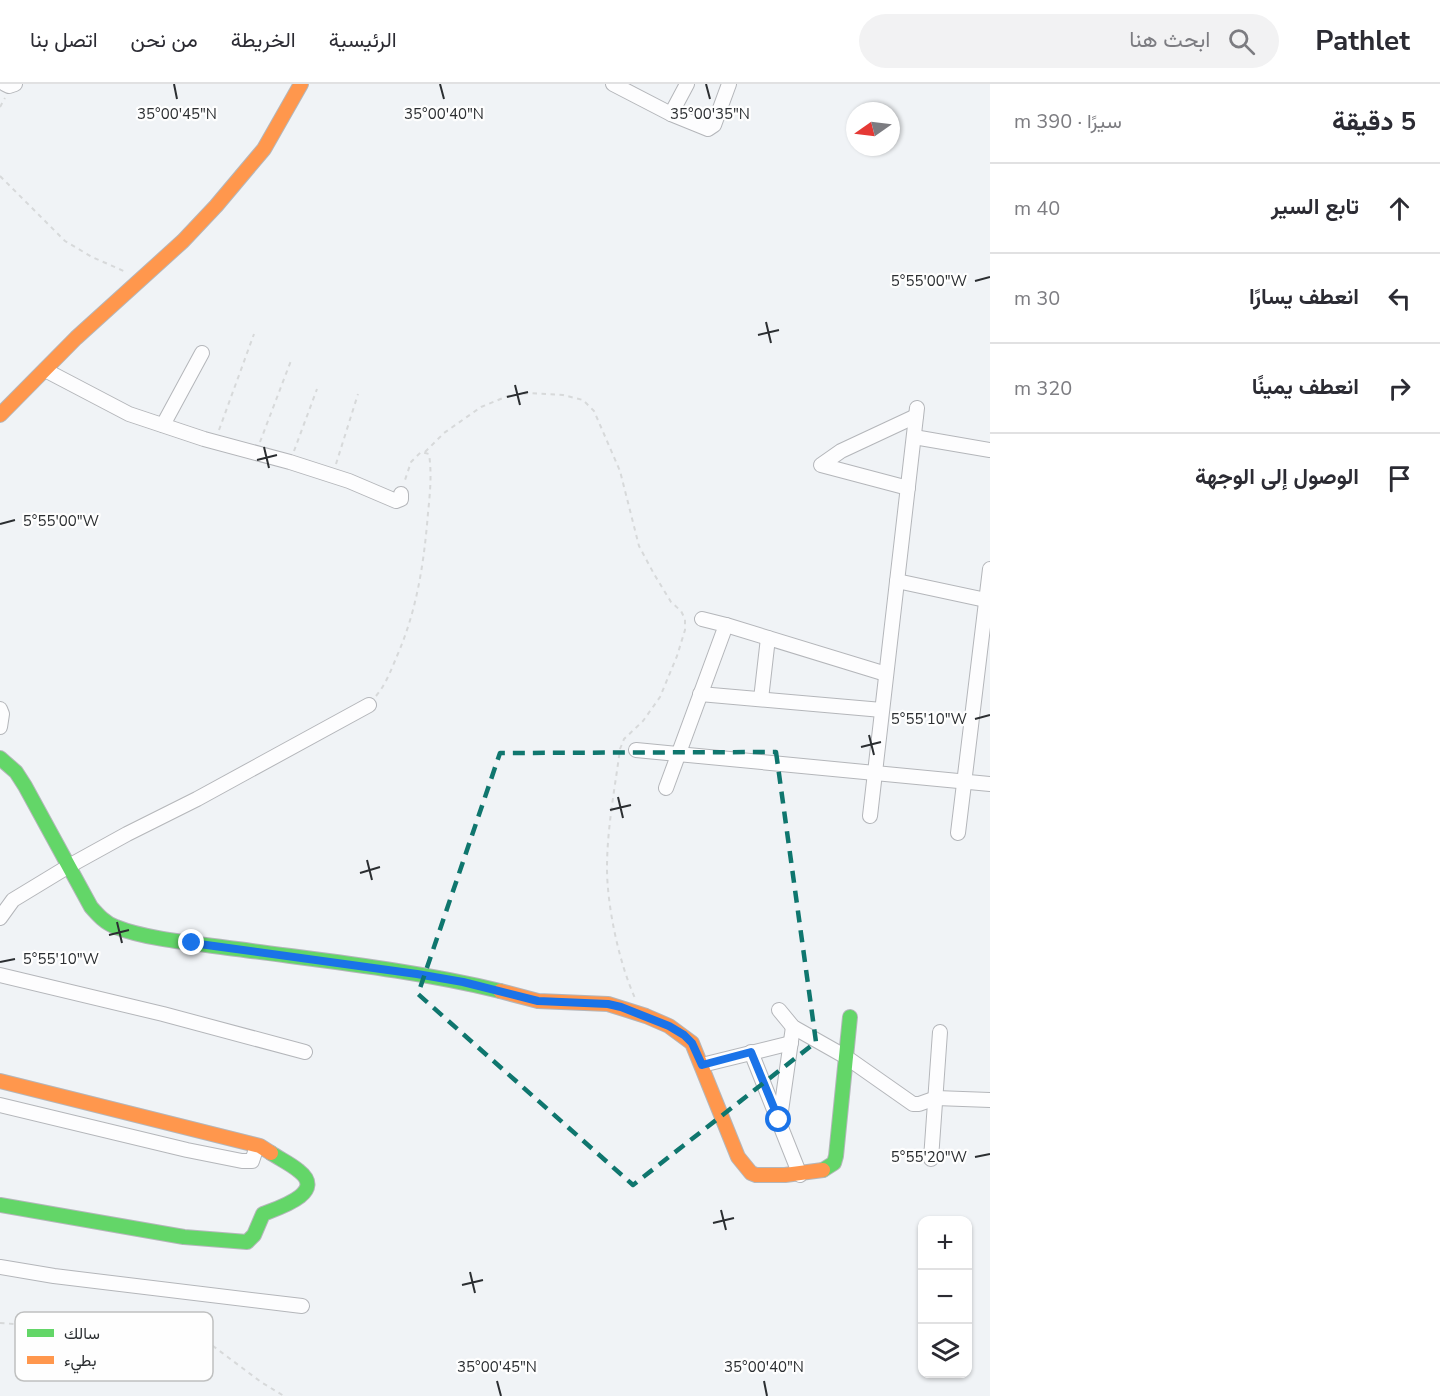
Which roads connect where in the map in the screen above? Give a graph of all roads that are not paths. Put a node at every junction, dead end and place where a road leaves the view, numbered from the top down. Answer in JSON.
{"nodes":[{"id":1,"x":5,"y":84,"type":"edge"},
{"id":2,"x":15,"y":84,"type":"edge"},
{"id":3,"x":301,"y":84,"type":"edge"},
{"id":4,"x":613,"y":84,"type":"edge"},
{"id":5,"x":687,"y":84,"type":"edge"},
{"id":6,"x":729,"y":84,"type":"edge"},
{"id":7,"x":630,"y":87,"type":"edge"},
{"id":8,"x":670,"y":114,"type":"junction"},
{"id":9,"x":202,"y":353,"type":"dead end"},
{"id":10,"x":45,"y":370,"type":"junction"},
{"id":11,"x":0,"y":415,"type":"edge"},
{"id":12,"x":163,"y":425,"type":"junction"},
{"id":13,"x":914,"y":437,"type":"junction"},
{"id":14,"x":990,"y":450,"type":"edge"},
{"id":15,"x":908,"y":488,"type":"junction"},
{"id":16,"x":401,"y":494,"type":"road end"},
{"id":17,"x":990,"y":569,"type":"edge"},
{"id":18,"x":897,"y":581,"type":"junction"},
{"id":19,"x":988,"y":601,"type":"edge"},
{"id":20,"x":702,"y":619,"type":"dead end"},
{"id":21,"x":726,"y":626,"type":"junction"},
{"id":22,"x":768,"y":638,"type":"junction"},
{"id":23,"x":886,"y":674,"type":"junction"},
{"id":24,"x":700,"y":694,"type":"junction"},
{"id":25,"x":761,"y":699,"type":"junction"},
{"id":26,"x":369,"y":705,"type":"road end"},
{"id":27,"x":0,"y":709,"type":"edge"},
{"id":28,"x":882,"y":710,"type":"junction"},
{"id":29,"x":0,"y":727,"type":"edge"},
{"id":30,"x":636,"y":750,"type":"dead end"},
{"id":31,"x":678,"y":754,"type":"junction"},
{"id":32,"x":0,"y":758,"type":"edge"},
{"id":33,"x":875,"y":773,"type":"junction"},
{"id":34,"x":964,"y":782,"type":"junction"},
{"id":35,"x":990,"y":784,"type":"edge"},
{"id":36,"x":666,"y":788,"type":"dead end"},
{"id":37,"x":870,"y":816,"type":"dead end"},
{"id":38,"x":958,"y":833,"type":"dead end"},
{"id":39,"x":69,"y":866,"type":"junction"},
{"id":40,"x":0,"y":918,"type":"edge"},
{"id":41,"x":0,"y":975,"type":"edge"},
{"id":42,"x":779,"y":1010,"type":"dead end"},
{"id":43,"x":850,"y":1017,"type":"dead end"},
{"id":44,"x":793,"y":1027,"type":"junction"},
{"id":45,"x":940,"y":1032,"type":"dead end"},
{"id":46,"x":791,"y":1043,"type":"junction"},
{"id":47,"x":305,"y":1052,"type":"dead end"},
{"id":48,"x":751,"y":1052,"type":"junction"},
{"id":49,"x":846,"y":1057,"type":"junction"},
{"id":50,"x":702,"y":1065,"type":"junction"},
{"id":51,"x":0,"y":1081,"type":"edge"},
{"id":52,"x":936,"y":1098,"type":"junction"},
{"id":53,"x":990,"y":1100,"type":"edge"},
{"id":54,"x":0,"y":1105,"type":"edge"},
{"id":55,"x":779,"y":1120,"type":"junction"},
{"id":56,"x":257,"y":1146,"type":"junction"},
{"id":57,"x":931,"y":1159,"type":"dead end"},
{"id":58,"x":800,"y":1174,"type":"junction"},
{"id":59,"x":0,"y":1204,"type":"edge"},
{"id":60,"x":0,"y":1267,"type":"edge"},
{"id":61,"x":302,"y":1306,"type":"dead end"}],
"edges":[{"from":1,"to":2,"type":"street"},
{"from":3,"to":10,"type":"street"},
{"from":4,"to":7,"type":"street"},
{"from":5,"to":8,"type":"street"},
{"from":6,"to":8,"type":"street"},
{"from":7,"to":8,"type":"street"},
{"from":9,"to":12,"type":"street"},
{"from":10,"to":11,"type":"street"},
{"from":10,"to":12,"type":"street"},
{"from":12,"to":16,"type":"street"},
{"from":13,"to":14,"type":"street"},
{"from":13,"to":15,"type":"street"},
{"from":13,"to":15,"type":"street"},
{"from":15,"to":18,"type":"street"},
{"from":17,"to":19,"type":"street"},
{"from":18,"to":19,"type":"street"},
{"from":18,"to":23,"type":"street"},
{"from":19,"to":34,"type":"street"},
{"from":20,"to":21,"type":"street"},
{"from":21,"to":22,"type":"street"},
{"from":21,"to":24,"type":"street"},
{"from":22,"to":23,"type":"street"},
{"from":22,"to":25,"type":"street"},
{"from":23,"to":28,"type":"street"},
{"from":24,"to":25,"type":"street"},
{"from":24,"to":31,"type":"street"},
{"from":25,"to":28,"type":"street"},
{"from":26,"to":39,"type":"street"},
{"from":27,"to":29,"type":"street"},
{"from":28,"to":33,"type":"street"},
{"from":30,"to":31,"type":"street"},
{"from":31,"to":33,"type":"street"},
{"from":31,"to":36,"type":"street"},
{"from":32,"to":39,"type":"street"},
{"from":33,"to":34,"type":"street"},
{"from":33,"to":37,"type":"street"},
{"from":34,"to":35,"type":"street"},
{"from":34,"to":38,"type":"street"},
{"from":39,"to":40,"type":"street"},
{"from":39,"to":50,"type":"street"},
{"from":41,"to":47,"type":"street"},
{"from":42,"to":44,"type":"street"},
{"from":43,"to":49,"type":"street"},
{"from":44,"to":46,"type":"street"},
{"from":44,"to":49,"type":"street"},
{"from":45,"to":52,"type":"street"},
{"from":46,"to":48,"type":"street"},
{"from":46,"to":55,"type":"street"},
{"from":48,"to":50,"type":"street"},
{"from":48,"to":55,"type":"street"},
{"from":49,"to":52,"type":"street"},
{"from":49,"to":58,"type":"street"},
{"from":50,"to":58,"type":"street"},
{"from":51,"to":56,"type":"street"},
{"from":52,"to":53,"type":"street"},
{"from":52,"to":57,"type":"street"},
{"from":54,"to":56,"type":"street"},
{"from":55,"to":58,"type":"street"},
{"from":56,"to":59,"type":"street"},
{"from":60,"to":61,"type":"street"}]}
